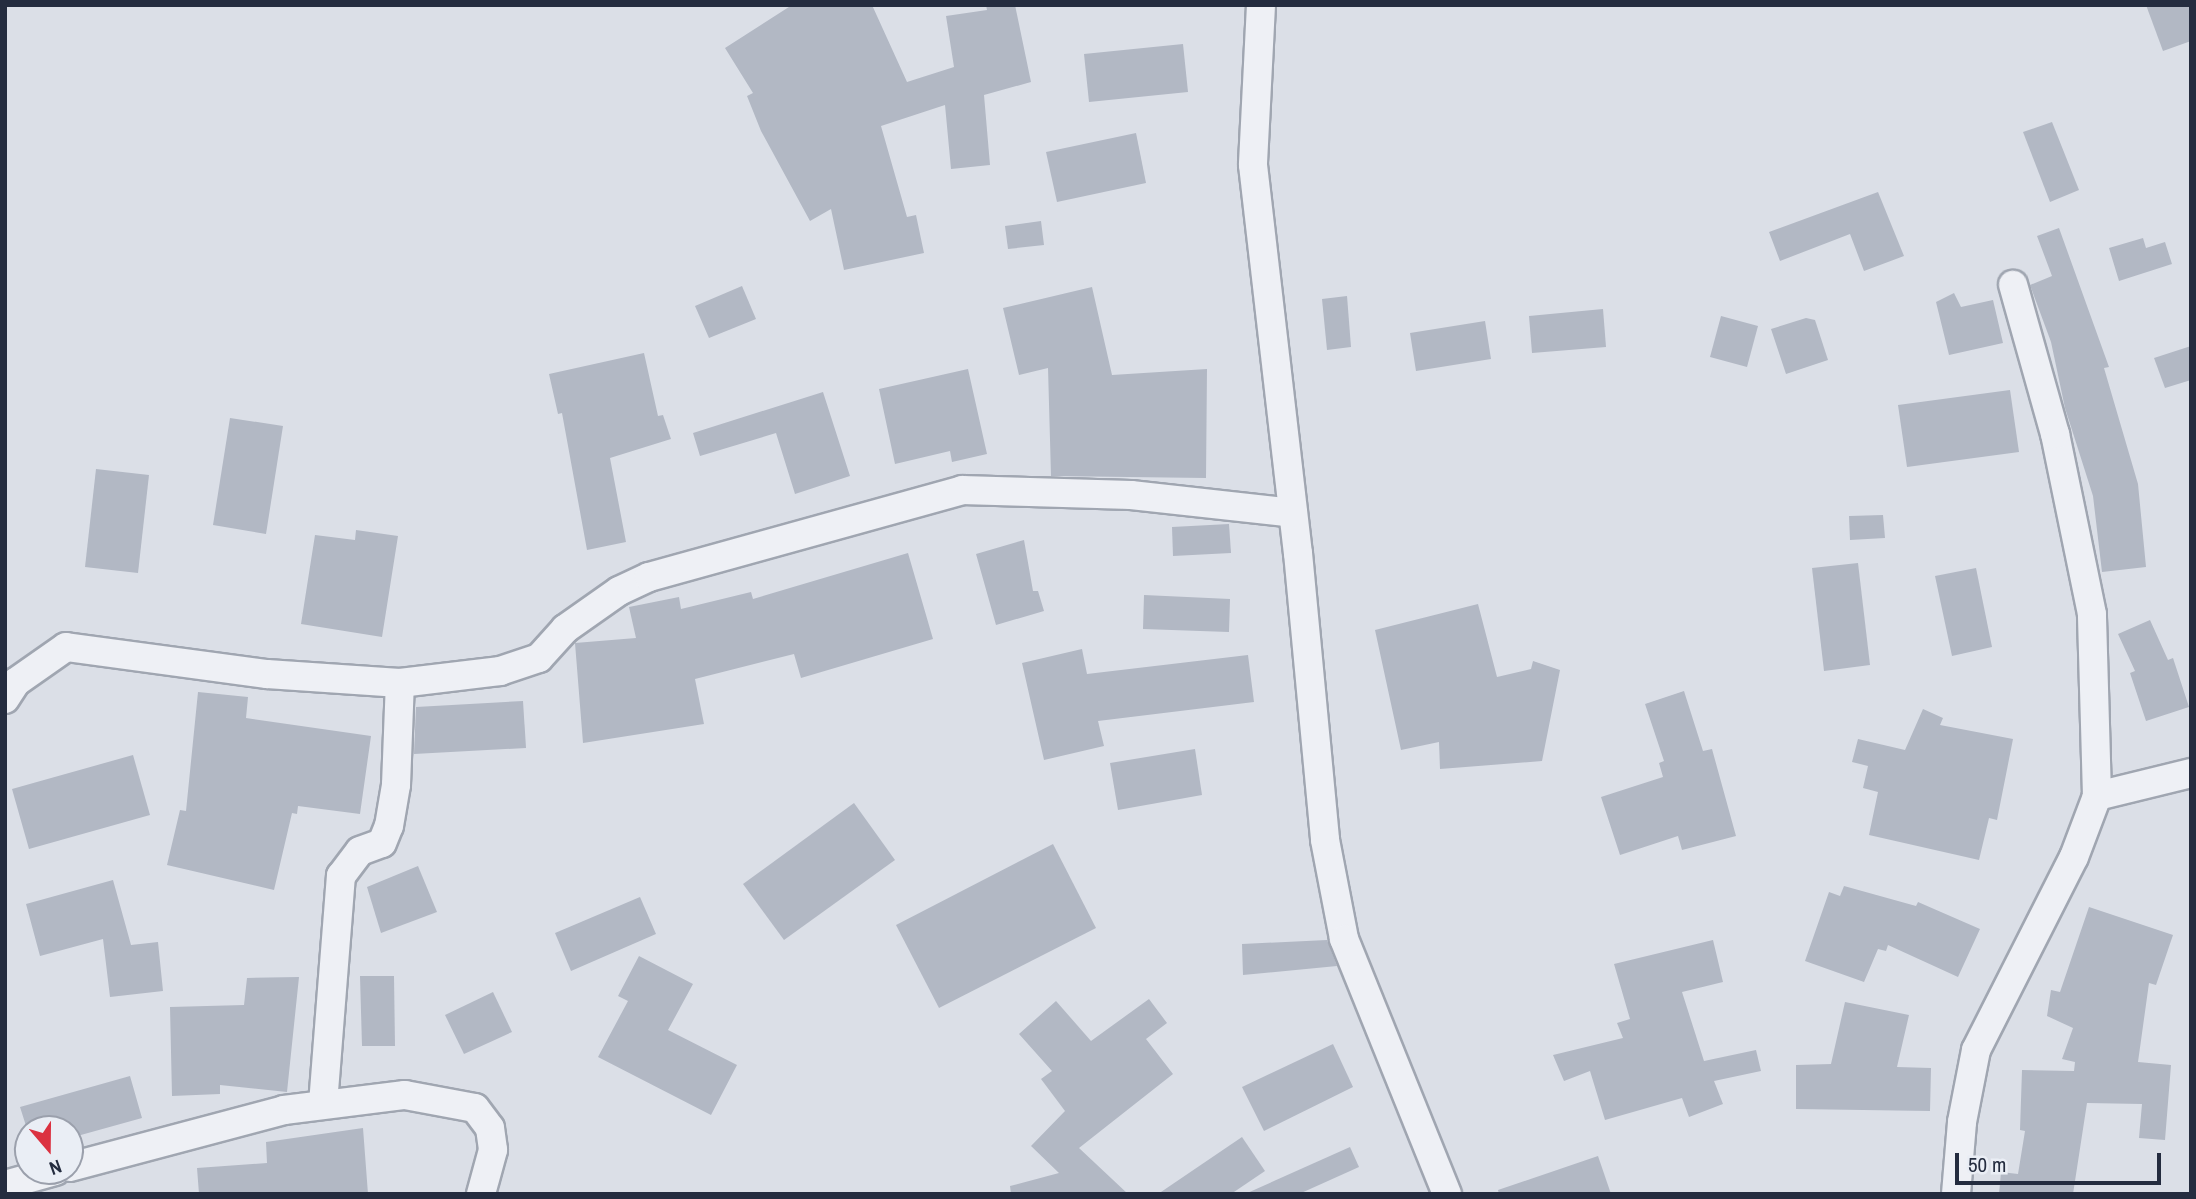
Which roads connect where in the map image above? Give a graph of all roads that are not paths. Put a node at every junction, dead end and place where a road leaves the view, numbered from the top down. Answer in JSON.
{"nodes":[{"id":1,"x":1261,"y":5,"type":"edge"},
{"id":2,"x":2013,"y":285,"type":"dead end"},
{"id":3,"x":1293,"y":513,"type":"junction"},
{"id":4,"x":400,"y":683,"type":"junction"},
{"id":5,"x":5,"y":699,"type":"edge"},
{"id":6,"x":2191,"y":773,"type":"edge"},
{"id":7,"x":2097,"y":796,"type":"junction"},
{"id":8,"x":323,"y":1104,"type":"junction"},
{"id":9,"x":84,"y":1164,"type":"edge"},
{"id":10,"x":481,"y":1194,"type":"edge"},
{"id":11,"x":1447,"y":1194,"type":"edge"},
{"id":12,"x":1956,"y":1194,"type":"edge"}],
"edges":[{"from":1,"to":3,"type":"street"},
{"from":2,"to":7,"type":"street"},
{"from":3,"to":4,"type":"street"},
{"from":3,"to":11,"type":"street"},
{"from":4,"to":5,"type":"street"},
{"from":4,"to":8,"type":"street"},
{"from":6,"to":7,"type":"street"},
{"from":7,"to":12,"type":"street"},
{"from":8,"to":9,"type":"street"},
{"from":8,"to":10,"type":"street"}]}
